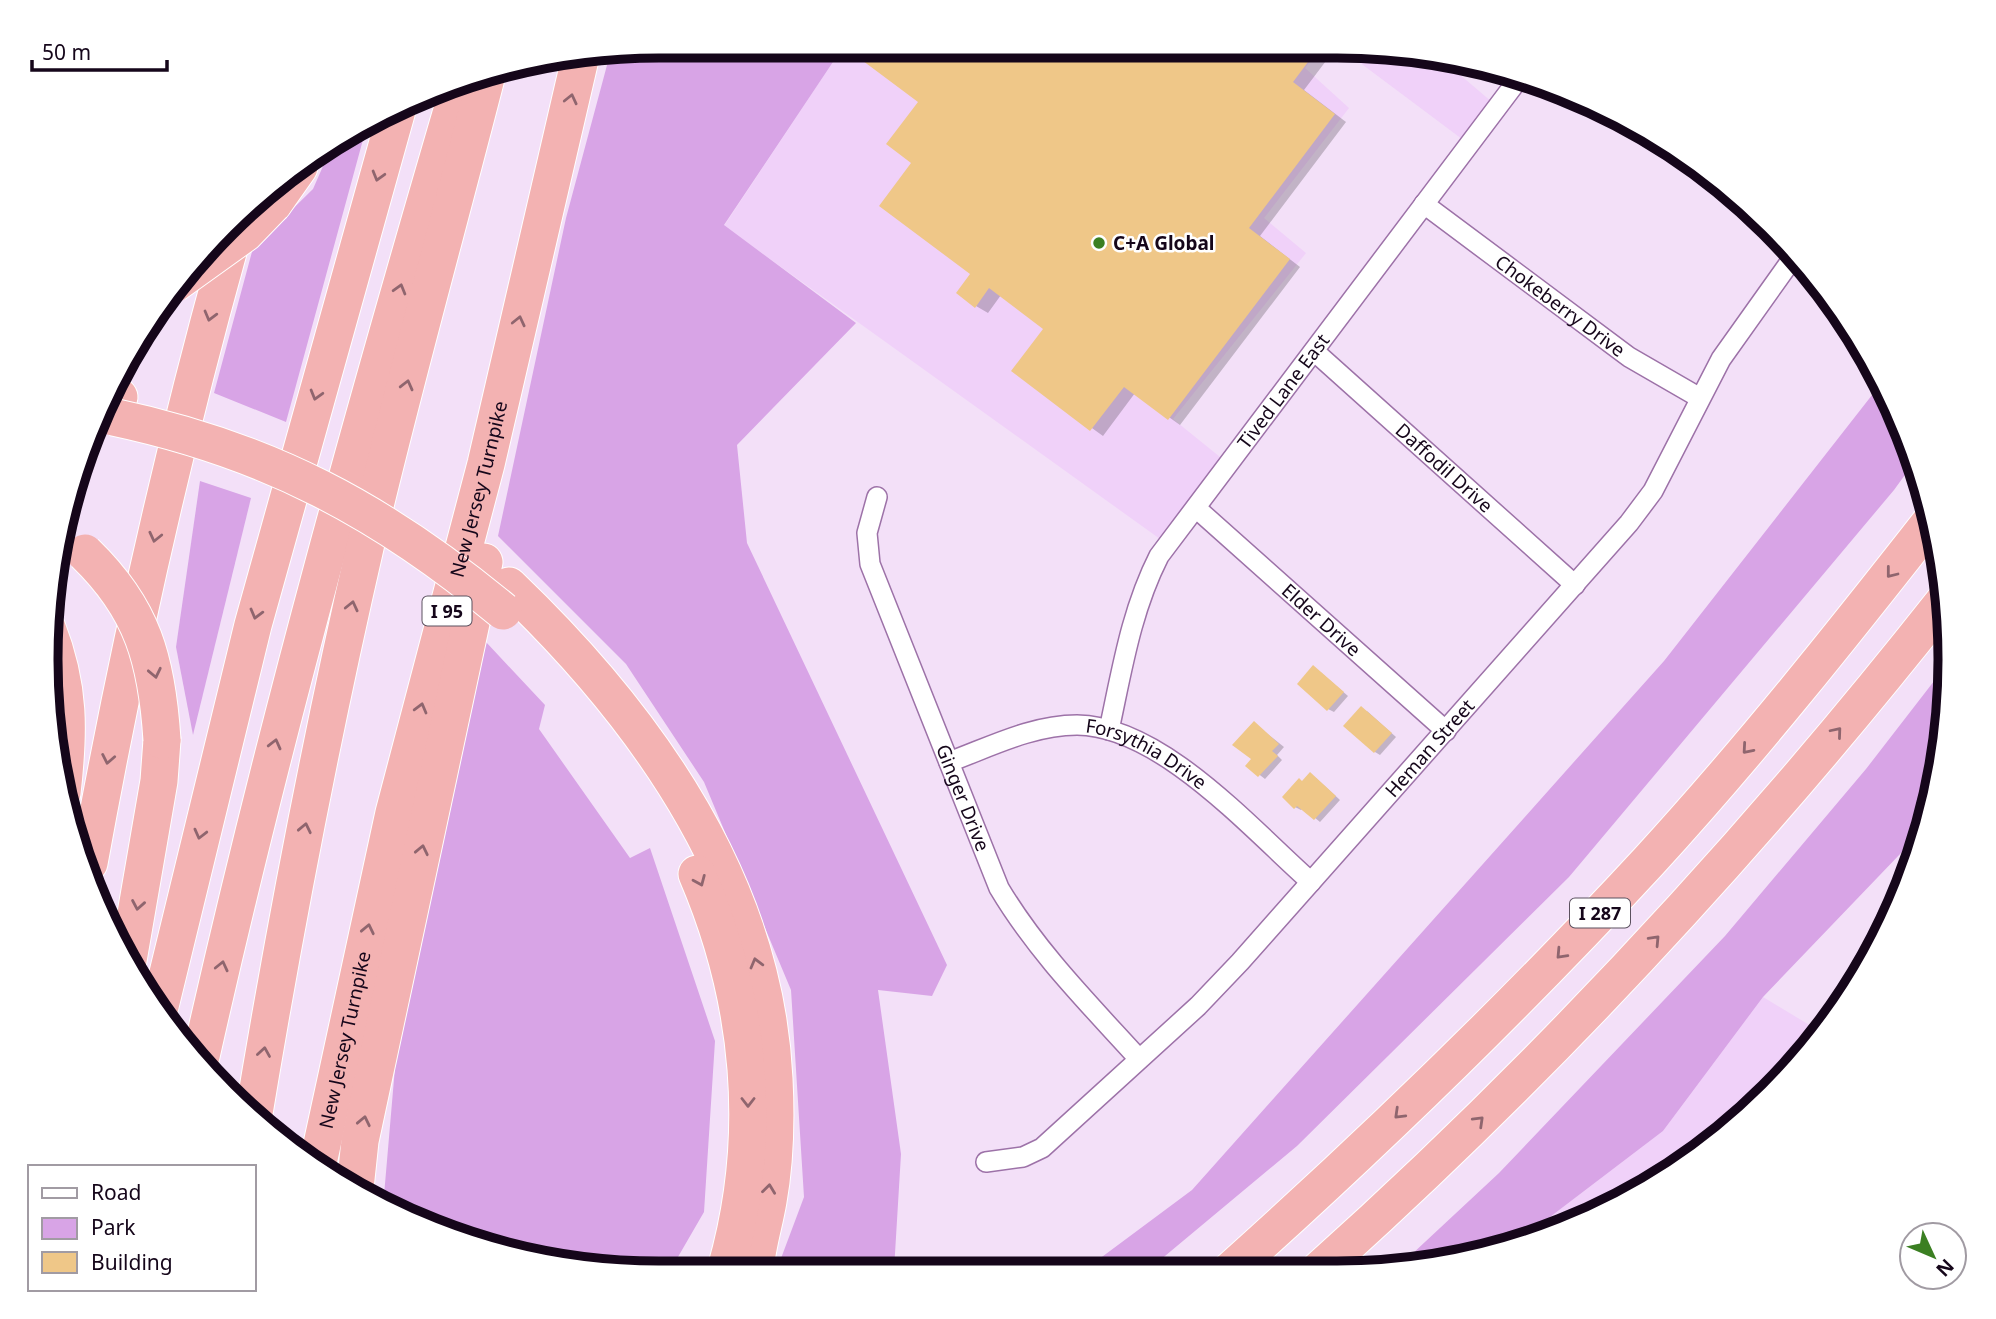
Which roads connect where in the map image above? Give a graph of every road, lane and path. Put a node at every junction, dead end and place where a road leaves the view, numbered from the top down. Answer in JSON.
{"nodes":[{"id":1,"x":579,"y":63,"type":"edge"},
{"id":2,"x":484,"y":84,"type":"edge"},
{"id":3,"x":1514,"y":85,"type":"edge"},
{"id":4,"x":457,"y":93,"type":"edge"},
{"id":5,"x":394,"y":119,"type":"edge"},
{"id":6,"x":282,"y":191,"type":"edge"},
{"id":7,"x":1424,"y":204,"type":"junction"},
{"id":8,"x":233,"y":235,"type":"edge"},
{"id":9,"x":215,"y":255,"type":"edge"},
{"id":10,"x":1789,"y":263,"type":"edge"},
{"id":11,"x":1314,"y":351,"type":"junction"},
{"id":12,"x":511,"y":358,"type":"junction"},
{"id":13,"x":1700,"y":398,"type":"junction"},
{"id":14,"x":114,"y":407,"type":"edge"},
{"id":15,"x":877,"y":497,"type":"dead end"},
{"id":16,"x":1196,"y":508,"type":"junction"},
{"id":17,"x":1924,"y":530,"type":"edge"},
{"id":18,"x":75,"y":545,"type":"edge"},
{"id":19,"x":1576,"y":585,"type":"junction"},
{"id":20,"x":506,"y":599,"type":"junction"},
{"id":21,"x":1936,"y":611,"type":"edge"},
{"id":22,"x":58,"y":657,"type":"edge"},
{"id":23,"x":1108,"y":730,"type":"junction"},
{"id":24,"x":1446,"y":731,"type":"junction"},
{"id":25,"x":65,"y":751,"type":"edge"},
{"id":26,"x":949,"y":762,"type":"junction"},
{"id":27,"x":91,"y":855,"type":"edge"},
{"id":28,"x":1311,"y":882,"type":"junction"},
{"id":29,"x":130,"y":946,"type":"edge"},
{"id":30,"x":162,"y":998,"type":"edge"},
{"id":31,"x":202,"y":1050,"type":"edge"},
{"id":32,"x":1139,"y":1059,"type":"junction"},
{"id":33,"x":255,"y":1105,"type":"edge"},
{"id":34,"x":320,"y":1156,"type":"edge"},
{"id":35,"x":745,"y":1160,"type":"junction"},
{"id":36,"x":986,"y":1162,"type":"dead end"},
{"id":37,"x":356,"y":1179,"type":"edge"},
{"id":38,"x":704,"y":1261,"type":"edge"},
{"id":39,"x":746,"y":1261,"type":"edge"},
{"id":40,"x":748,"y":1261,"type":"edge"},
{"id":41,"x":1242,"y":1261,"type":"edge"},
{"id":42,"x":1329,"y":1261,"type":"edge"}],
"edges":[{"from":12,"to":1,"type":"highway","name":"New Jersey Turnpike","number":"I 95","one_way":true},
{"from":33,"to":2,"type":"highway","one_way":true},
{"from":3,"to":7,"type":"street","name":"Tived Lane East"},
{"from":31,"to":4,"type":"highway","one_way":true},
{"from":5,"to":30,"type":"highway","one_way":true},
{"from":6,"to":9,"type":"highway","bridge":true},
{"from":7,"to":11,"type":"street","name":"Tived Lane East"},
{"from":7,"to":13,"type":"street","name":"Chokeberry Drive"},
{"from":8,"to":27,"type":"highway","one_way":true},
{"from":10,"to":13,"type":"street","name":"Heman Street"},
{"from":11,"to":16,"type":"street","name":"Tived Lane East"},
{"from":11,"to":19,"type":"street","name":"Daffodil Drive"},
{"from":34,"to":12,"type":"highway","name":"New Jersey Turnpike","number":"I 95","one_way":true},
{"from":37,"to":12,"type":"highway","one_way":true},
{"from":13,"to":19,"type":"street","name":"Heman Street"},
{"from":14,"to":20,"type":"highway","bridge":true},
{"from":15,"to":26,"type":"street","name":"Ginger Drive"},
{"from":16,"to":23,"type":"street","name":"Tived Lane East"},
{"from":16,"to":24,"type":"street","name":"Elder Drive"},
{"from":17,"to":41,"type":"highway","number":"I 287","one_way":true},
{"from":18,"to":29,"type":"highway","one_way":true,"bridge":true},
{"from":19,"to":24,"type":"street","name":"Heman Street"},
{"from":20,"to":35,"type":"highway","one_way":true},
{"from":40,"to":20,"type":"highway","one_way":true},
{"from":42,"to":21,"type":"highway","number":"I 287","one_way":true},
{"from":22,"to":25,"type":"highway"},
{"from":23,"to":26,"type":"street","name":"Forsythia Drive"},
{"from":23,"to":28,"type":"street","name":"Forsythia Drive"},
{"from":24,"to":28,"type":"street","name":"Heman Street"},
{"from":26,"to":32,"type":"street","name":"Ginger Drive"},
{"from":28,"to":32,"type":"street","name":"Heman Street"},
{"from":32,"to":36,"type":"street","name":"Heman Street"},
{"from":35,"to":38,"type":"highway"},
{"from":35,"to":39,"type":"highway"}]}
